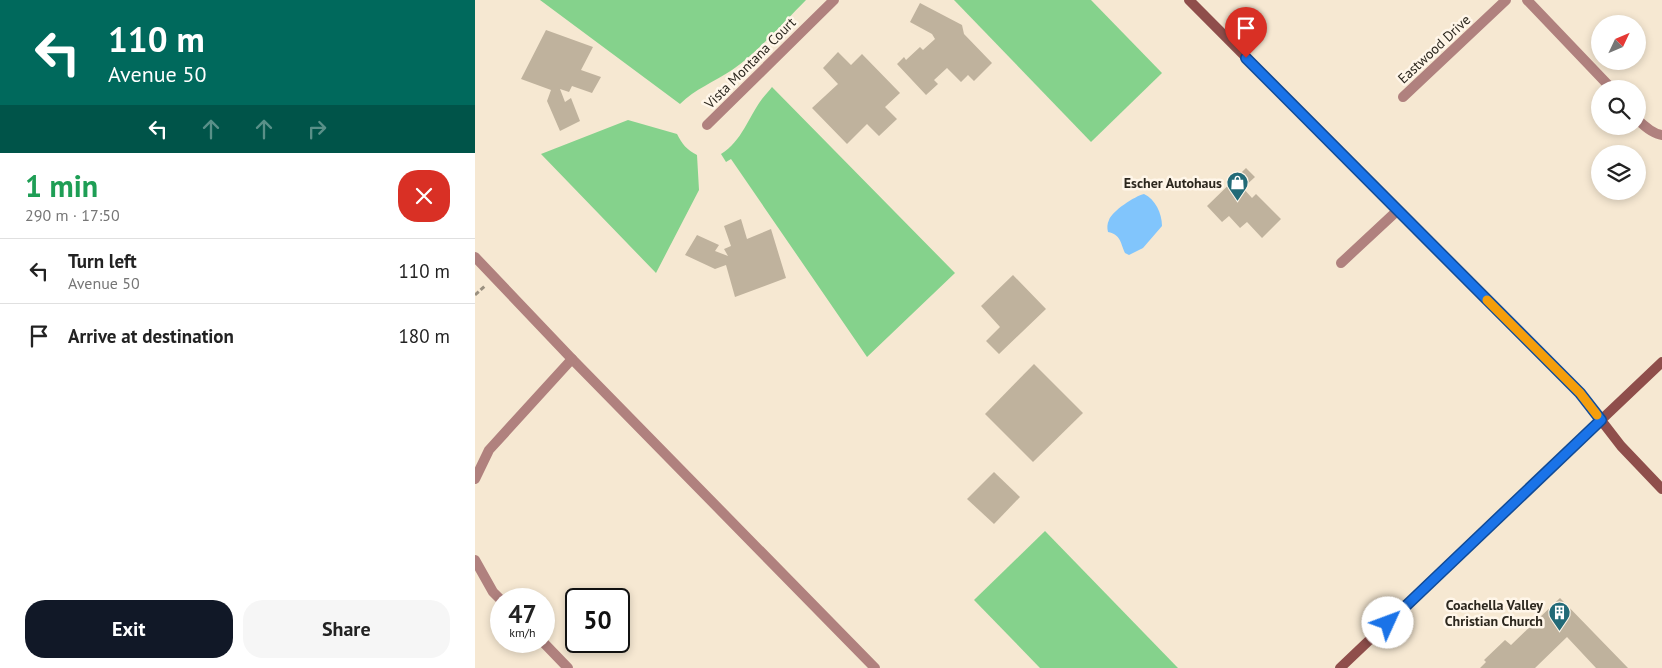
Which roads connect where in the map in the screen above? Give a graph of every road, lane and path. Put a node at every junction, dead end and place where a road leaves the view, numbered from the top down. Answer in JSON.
{"nodes":[{"id":1,"x":833,"y":0,"type":"edge"},
{"id":2,"x":1189,"y":0,"type":"edge"},
{"id":3,"x":1506,"y":0,"type":"edge"},
{"id":4,"x":1527,"y":0,"type":"edge"},
{"id":5,"x":1603,"y":80,"type":"edge"},
{"id":6,"x":1403,"y":97,"type":"dead end"},
{"id":7,"x":707,"y":125,"type":"dead end"},
{"id":8,"x":1646,"y":127,"type":"edge"},
{"id":9,"x":1662,"y":135,"type":"edge"},
{"id":10,"x":1398,"y":210,"type":"junction"},
{"id":11,"x":475,"y":257,"type":"edge"},
{"id":12,"x":1341,"y":263,"type":"dead end"},
{"id":13,"x":572,"y":359,"type":"junction"},
{"id":14,"x":1662,"y":362,"type":"edge"},
{"id":15,"x":1601,"y":420,"type":"junction"},
{"id":16,"x":475,"y":479,"type":"edge"},
{"id":17,"x":1662,"y":489,"type":"edge"},
{"id":18,"x":475,"y":560,"type":"edge"},
{"id":19,"x":491,"y":588,"type":"edge"},
{"id":20,"x":554,"y":653,"type":"edge"},
{"id":21,"x":569,"y":668,"type":"edge"},
{"id":22,"x":875,"y":668,"type":"edge"},
{"id":23,"x":1340,"y":668,"type":"edge"}],
"edges":[{"from":1,"to":7,"type":"street","name":"Vista Montana Court"},
{"from":2,"to":10,"type":"main road"},
{"from":3,"to":6,"type":"street","name":"Eastwood Drive"},
{"from":4,"to":5,"type":"street"},
{"from":8,"to":9,"type":"street"},
{"from":10,"to":12,"type":"street"},
{"from":10,"to":15,"type":"main road"},
{"from":11,"to":13,"type":"street"},
{"from":13,"to":16,"type":"street"},
{"from":13,"to":22,"type":"street"},
{"from":14,"to":15,"type":"main road"},
{"from":15,"to":17,"type":"main road"},
{"from":15,"to":23,"type":"main road"},
{"from":18,"to":19,"type":"street"},
{"from":20,"to":21,"type":"street"}]}
